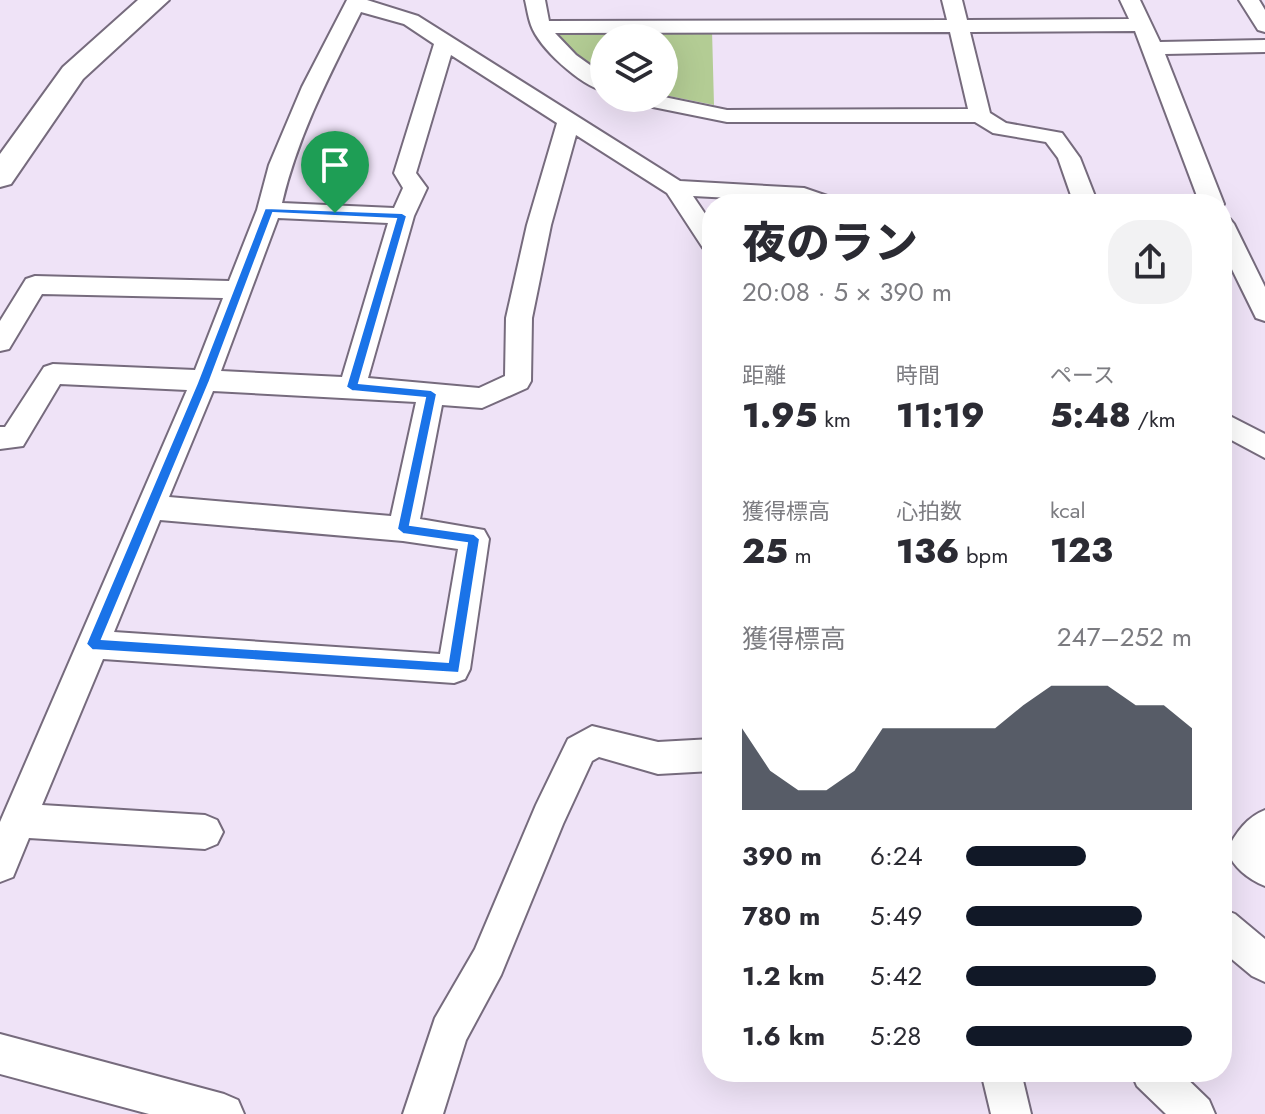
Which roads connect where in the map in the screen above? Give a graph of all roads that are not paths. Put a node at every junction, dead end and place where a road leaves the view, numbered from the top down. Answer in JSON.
{"nodes":[{"id":1,"x":155,"y":0,"type":"edge"},
{"id":2,"x":535,"y":0,"type":"edge"},
{"id":3,"x":952,"y":0,"type":"edge"},
{"id":4,"x":1130,"y":0,"type":"edge"},
{"id":5,"x":1249,"y":0,"type":"edge"},
{"id":6,"x":356,"y":2,"type":"edge"},
{"id":7,"x":1142,"y":25,"type":"junction"},
{"id":8,"x":960,"y":26,"type":"junction"},
{"id":9,"x":1265,"y":26,"type":"edge"},
{"id":10,"x":541,"y":27,"type":"junction"},
{"id":11,"x":445,"y":41,"type":"junction"},
{"id":12,"x":1265,"y":46,"type":"edge"},
{"id":13,"x":1153,"y":48,"type":"junction"},
{"id":14,"x":590,"y":75,"type":"edge"},
{"id":15,"x":678,"y":106,"type":"edge"},
{"id":16,"x":980,"y":115,"type":"junction"},
{"id":17,"x":569,"y":120,"type":"junction"},
{"id":18,"x":0,"y":177,"type":"edge"},
{"id":19,"x":675,"y":188,"type":"junction"},
{"id":20,"x":786,"y":194,"type":"edge"},
{"id":21,"x":1082,"y":194,"type":"edge"},
{"id":22,"x":1208,"y":194,"type":"edge"},
{"id":23,"x":269,"y":210,"type":"junction"},
{"id":24,"x":402,"y":216,"type":"junction"},
{"id":25,"x":702,"y":227,"type":"edge"},
{"id":26,"x":1232,"y":244,"type":"edge"},
{"id":27,"x":238,"y":290,"type":"junction"},
{"id":28,"x":1265,"y":312,"type":"edge"},
{"id":29,"x":0,"y":342,"type":"edge"},
{"id":30,"x":203,"y":383,"type":"junction"},
{"id":31,"x":352,"y":387,"type":"junction"},
{"id":32,"x":431,"y":394,"type":"junction"},
{"id":33,"x":1232,"y":428,"type":"edge"},
{"id":34,"x":0,"y":438,"type":"edge"},
{"id":35,"x":1265,"y":447,"type":"edge"},
{"id":36,"x":150,"y":507,"type":"junction"},
{"id":37,"x":403,"y":529,"type":"junction"},
{"id":38,"x":92,"y":644,"type":"junction"},
{"id":39,"x":702,"y":757,"type":"edge"},
{"id":40,"x":19,"y":820,"type":"junction"},
{"id":41,"x":1265,"y":827,"type":"edge"},
{"id":42,"x":205,"y":832,"type":"dead end"},
{"id":43,"x":0,"y":864,"type":"edge"},
{"id":44,"x":1265,"y":868,"type":"edge"},
{"id":45,"x":1232,"y":944,"type":"edge"},
{"id":46,"x":1265,"y":963,"type":"edge"},
{"id":47,"x":0,"y":1054,"type":"edge"},
{"id":48,"x":1003,"y":1082,"type":"edge"},
{"id":49,"x":1161,"y":1082,"type":"edge"},
{"id":50,"x":224,"y":1114,"type":"edge"},
{"id":51,"x":423,"y":1114,"type":"edge"},
{"id":52,"x":1011,"y":1114,"type":"edge"},
{"id":53,"x":1195,"y":1114,"type":"edge"}],
"edges":[{"from":1,"to":18,"type":"street"},
{"from":2,"to":10,"type":"street"},
{"from":3,"to":8,"type":"street"},
{"from":4,"to":7,"type":"street"},
{"from":5,"to":9,"type":"street"},
{"from":6,"to":11,"type":"street"},
{"from":6,"to":23,"type":"street"},
{"from":7,"to":8,"type":"street"},
{"from":7,"to":13,"type":"street"},
{"from":8,"to":10,"type":"street"},
{"from":8,"to":16,"type":"street"},
{"from":10,"to":14,"type":"street"},
{"from":11,"to":17,"type":"street"},
{"from":11,"to":24,"type":"street"},
{"from":12,"to":13,"type":"street"},
{"from":13,"to":22,"type":"street"},
{"from":15,"to":16,"type":"street"},
{"from":16,"to":21,"type":"street"},
{"from":17,"to":19,"type":"street"},
{"from":17,"to":32,"type":"street"},
{"from":19,"to":20,"type":"street"},
{"from":19,"to":25,"type":"street"},
{"from":23,"to":24,"type":"street"},
{"from":23,"to":27,"type":"street"},
{"from":24,"to":31,"type":"street"},
{"from":26,"to":28,"type":"street"},
{"from":27,"to":29,"type":"street"},
{"from":27,"to":30,"type":"street"},
{"from":30,"to":31,"type":"street"},
{"from":30,"to":34,"type":"street"},
{"from":30,"to":36,"type":"street"},
{"from":31,"to":32,"type":"street"},
{"from":32,"to":37,"type":"street"},
{"from":33,"to":35,"type":"street"},
{"from":36,"to":37,"type":"street"},
{"from":36,"to":38,"type":"street"},
{"from":37,"to":38,"type":"street"},
{"from":38,"to":40,"type":"street"},
{"from":39,"to":51,"type":"street"},
{"from":40,"to":42,"type":"street"},
{"from":40,"to":43,"type":"street"},
{"from":41,"to":44,"type":"street"},
{"from":45,"to":46,"type":"street"},
{"from":47,"to":50,"type":"street"},
{"from":48,"to":52,"type":"street"},
{"from":49,"to":53,"type":"street"}]}
